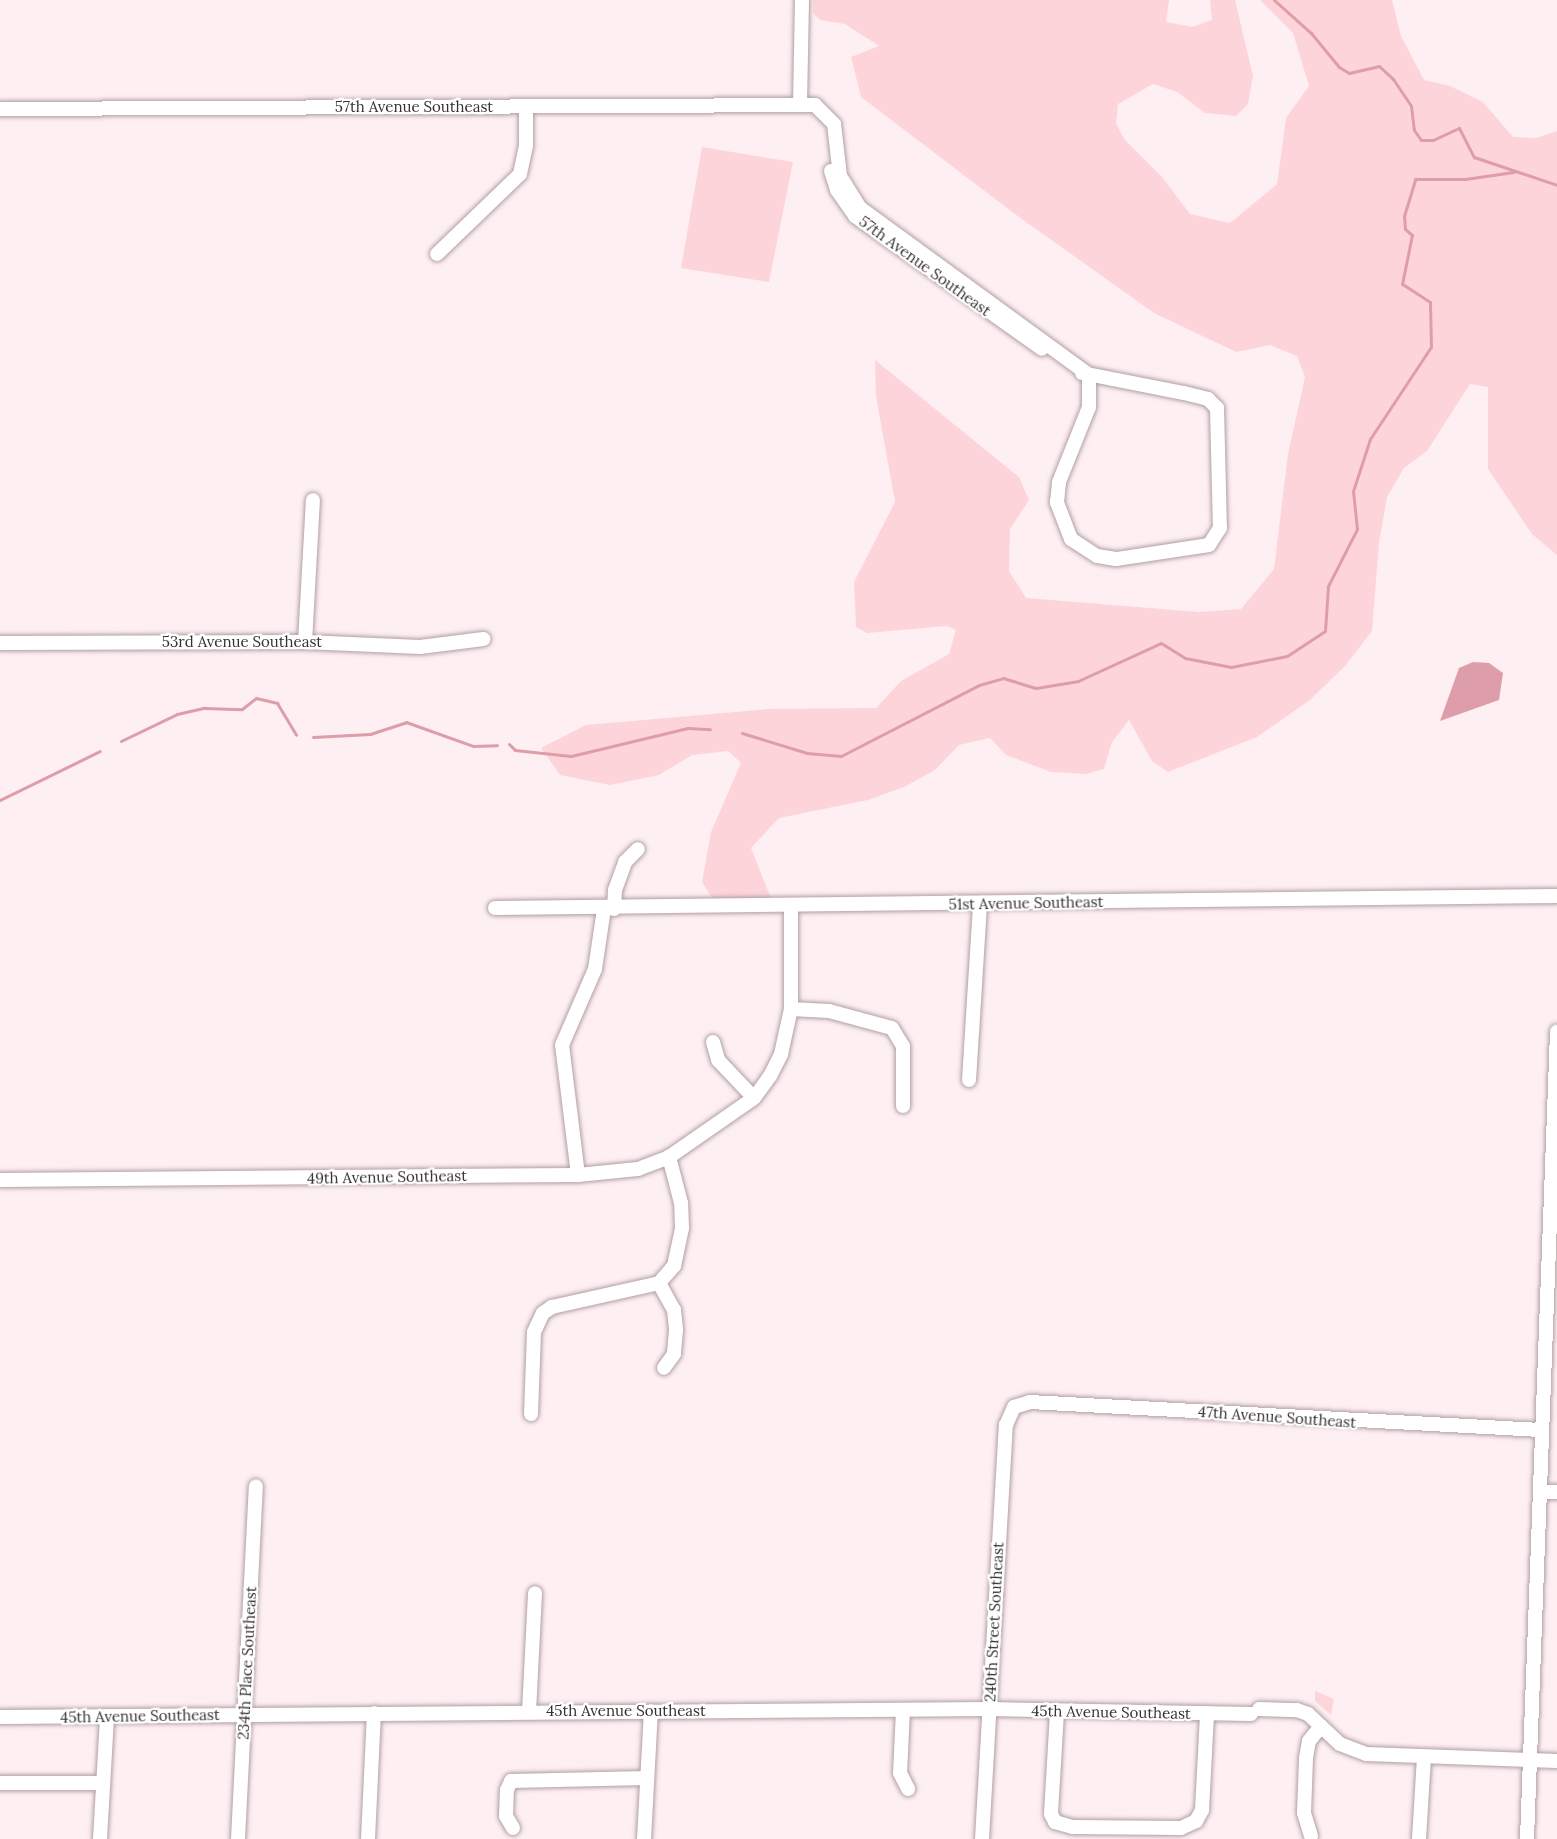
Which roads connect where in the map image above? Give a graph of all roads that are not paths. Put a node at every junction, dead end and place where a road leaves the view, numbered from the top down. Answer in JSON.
{"nodes":[{"id":1,"x":802,"y":0,"type":"edge"},
{"id":2,"x":800,"y":104,"type":"junction"},
{"id":3,"x":526,"y":106,"type":"junction"},
{"id":4,"x":0,"y":109,"type":"edge"},
{"id":5,"x":437,"y":254,"type":"dead end"},
{"id":6,"x":1089,"y":375,"type":"junction"},
{"id":7,"x":312,"y":500,"type":"dead end"},
{"id":8,"x":483,"y":639,"type":"dead end"},
{"id":9,"x":305,"y":642,"type":"junction"},
{"id":10,"x":0,"y":643,"type":"edge"},
{"id":11,"x":638,"y":849,"type":"dead end"},
{"id":12,"x":1557,"y":896,"type":"edge"},
{"id":13,"x":980,"y":904,"type":"junction"},
{"id":14,"x":495,"y":908,"type":"dead end"},
{"id":15,"x":791,"y":908,"type":"junction"},
{"id":16,"x":609,"y":909,"type":"junction"},
{"id":17,"x":791,"y":1009,"type":"junction"},
{"id":18,"x":1557,"y":1032,"type":"edge"},
{"id":19,"x":713,"y":1042,"type":"dead end"},
{"id":20,"x":969,"y":1080,"type":"dead end"},
{"id":21,"x":754,"y":1098,"type":"junction"},
{"id":22,"x":903,"y":1106,"type":"dead end"},
{"id":23,"x":669,"y":1156,"type":"junction"},
{"id":24,"x":1555,"y":1164,"type":"edge"},
{"id":25,"x":578,"y":1175,"type":"junction"},
{"id":26,"x":0,"y":1180,"type":"edge"},
{"id":27,"x":660,"y":1283,"type":"junction"},
{"id":28,"x":664,"y":1368,"type":"dead end"},
{"id":29,"x":1014,"y":1407,"type":"joint"},
{"id":30,"x":531,"y":1414,"type":"dead end"},
{"id":31,"x":1541,"y":1430,"type":"junction"},
{"id":32,"x":256,"y":1486,"type":"dead end"},
{"id":33,"x":1540,"y":1492,"type":"junction"},
{"id":34,"x":1557,"y":1492,"type":"edge"},
{"id":35,"x":535,"y":1593,"type":"dead end"},
{"id":36,"x":989,"y":1709,"type":"junction"},
{"id":37,"x":903,"y":1710,"type":"junction"},
{"id":38,"x":651,"y":1711,"type":"junction"},
{"id":39,"x":529,"y":1712,"type":"junction"},
{"id":40,"x":1057,"y":1712,"type":"junction"},
{"id":41,"x":374,"y":1713,"type":"junction"},
{"id":42,"x":1207,"y":1713,"type":"junction"},
{"id":43,"x":245,"y":1714,"type":"junction"},
{"id":44,"x":107,"y":1716,"type":"junction"},
{"id":45,"x":0,"y":1717,"type":"edge"},
{"id":46,"x":1321,"y":1726,"type":"junction"},
{"id":47,"x":1424,"y":1757,"type":"junction"},
{"id":48,"x":1530,"y":1761,"type":"junction"},
{"id":49,"x":1557,"y":1761,"type":"edge"},
{"id":50,"x":647,"y":1778,"type":"junction"},
{"id":51,"x":103,"y":1782,"type":"junction"},
{"id":52,"x":0,"y":1783,"type":"edge"},
{"id":53,"x":908,"y":1789,"type":"dead end"},
{"id":54,"x":513,"y":1828,"type":"dead end"},
{"id":55,"x":1311,"y":1836,"type":"dead end"},
{"id":56,"x":100,"y":1839,"type":"edge"},
{"id":57,"x":238,"y":1839,"type":"edge"},
{"id":58,"x":368,"y":1839,"type":"edge"},
{"id":59,"x":644,"y":1839,"type":"edge"},
{"id":60,"x":982,"y":1839,"type":"edge"},
{"id":61,"x":1419,"y":1839,"type":"edge"},
{"id":62,"x":1527,"y":1839,"type":"edge"}],
"edges":[{"from":1,"to":2,"type":"street"},
{"from":2,"to":3,"type":"street","name":"57th Avenue Southeast"},
{"from":2,"to":6,"type":"street","name":"57th Avenue Southeast"},
{"from":3,"to":4,"type":"street","name":"57th Avenue Southeast"},
{"from":3,"to":5,"type":"street"},
{"from":6,"to":6,"type":"street","name":"57th Avenue Southeast"},
{"from":7,"to":9,"type":"street"},
{"from":8,"to":9,"type":"street","name":"53rd Avenue Southeast"},
{"from":9,"to":10,"type":"street","name":"53rd Avenue Southeast"},
{"from":11,"to":16,"type":"street"},
{"from":12,"to":13,"type":"street","name":"51st Avenue Southeast"},
{"from":13,"to":15,"type":"street","name":"51st Avenue Southeast"},
{"from":13,"to":20,"type":"street"},
{"from":14,"to":16,"type":"street","name":"51st Avenue Southeast"},
{"from":15,"to":16,"type":"street","name":"51st Avenue Southeast"},
{"from":15,"to":17,"type":"street"},
{"from":16,"to":25,"type":"street"},
{"from":17,"to":21,"type":"street"},
{"from":17,"to":22,"type":"street"},
{"from":18,"to":24,"type":"street"},
{"from":19,"to":21,"type":"street"},
{"from":21,"to":23,"type":"street","name":"49th Avenue Southeast"},
{"from":23,"to":25,"type":"street","name":"49th Avenue Southeast"},
{"from":23,"to":27,"type":"street"},
{"from":24,"to":31,"type":"street"},
{"from":25,"to":26,"type":"street","name":"49th Avenue Southeast"},
{"from":27,"to":28,"type":"street"},
{"from":27,"to":30,"type":"street"},
{"from":29,"to":31,"type":"street","name":"47th Avenue Southeast"},
{"from":29,"to":36,"type":"street","name":"240th Street Southeast"},
{"from":31,"to":33,"type":"street"},
{"from":32,"to":43,"type":"street","name":"234th Place Southeast"},
{"from":33,"to":34,"type":"street"},
{"from":33,"to":48,"type":"street"},
{"from":35,"to":39,"type":"street"},
{"from":36,"to":37,"type":"street","name":"45th Avenue Southeast"},
{"from":36,"to":40,"type":"street","name":"45th Avenue Southeast"},
{"from":36,"to":60,"type":"street","name":"240th Street Southeast"},
{"from":37,"to":38,"type":"street","name":"45th Avenue Southeast"},
{"from":37,"to":53,"type":"street"},
{"from":38,"to":39,"type":"street","name":"45th Avenue Southeast"},
{"from":38,"to":50,"type":"street"},
{"from":39,"to":41,"type":"street","name":"45th Avenue Southeast"},
{"from":40,"to":42,"type":"street","name":"45th Avenue Southeast"},
{"from":40,"to":42,"type":"street"},
{"from":41,"to":43,"type":"street","name":"45th Avenue Southeast"},
{"from":41,"to":58,"type":"street"},
{"from":42,"to":46,"type":"street","name":"45th Avenue Southeast"},
{"from":43,"to":44,"type":"street","name":"45th Avenue Southeast"},
{"from":43,"to":57,"type":"street","name":"234th Place Southeast"},
{"from":44,"to":45,"type":"street","name":"45th Avenue Southeast"},
{"from":44,"to":51,"type":"street"},
{"from":46,"to":47,"type":"street","name":"45th Avenue Southeast"},
{"from":46,"to":55,"type":"street"},
{"from":47,"to":48,"type":"street","name":"45th Avenue Southeast"},
{"from":47,"to":61,"type":"street"},
{"from":48,"to":49,"type":"street","name":"45th Avenue Southeast"},
{"from":48,"to":62,"type":"street"},
{"from":50,"to":54,"type":"street"},
{"from":50,"to":59,"type":"street"},
{"from":51,"to":52,"type":"street"},
{"from":51,"to":56,"type":"street"}]}
